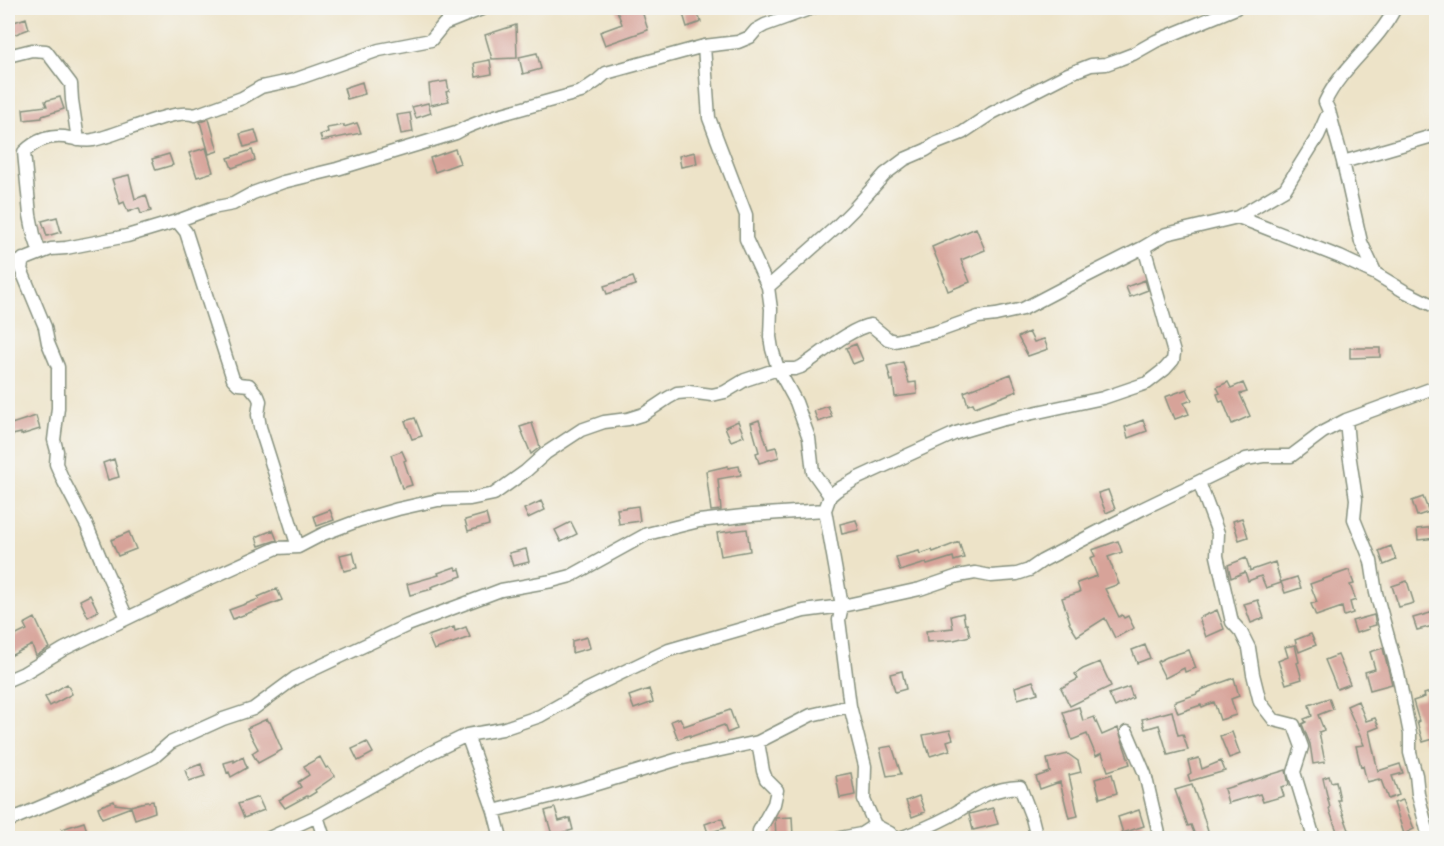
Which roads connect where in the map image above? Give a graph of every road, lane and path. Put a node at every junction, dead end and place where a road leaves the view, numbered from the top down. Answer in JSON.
{"nodes":[{"id":1,"x":484,"y":8,"type":"edge"},
{"id":2,"x":812,"y":8,"type":"edge"},
{"id":3,"x":1236,"y":8,"type":"edge"},
{"id":4,"x":1395,"y":8,"type":"edge"},
{"id":5,"x":704,"y":46,"type":"junction"},
{"id":6,"x":8,"y":56,"type":"edge"},
{"id":7,"x":1329,"y":111,"type":"junction"},
{"id":8,"x":1437,"y":135,"type":"edge"},
{"id":9,"x":78,"y":140,"type":"junction"},
{"id":10,"x":1343,"y":162,"type":"junction"},
{"id":11,"x":1239,"y":217,"type":"junction"},
{"id":12,"x":177,"y":221,"type":"junction"},
{"id":13,"x":1144,"y":247,"type":"junction"},
{"id":14,"x":40,"y":253,"type":"junction"},
{"id":15,"x":23,"y":259,"type":"junction"},
{"id":16,"x":8,"y":266,"type":"edge"},
{"id":17,"x":1376,"y":274,"type":"junction"},
{"id":18,"x":768,"y":287,"type":"junction"},
{"id":19,"x":1437,"y":307,"type":"edge"},
{"id":20,"x":778,"y":369,"type":"junction"},
{"id":21,"x":1437,"y":387,"type":"edge"},
{"id":22,"x":1346,"y":420,"type":"junction"},
{"id":23,"x":1199,"y":482,"type":"junction"},
{"id":24,"x":830,"y":496,"type":"junction"},
{"id":25,"x":825,"y":510,"type":"junction"},
{"id":26,"x":298,"y":547,"type":"junction"},
{"id":27,"x":842,"y":606,"type":"junction"},
{"id":28,"x":127,"y":618,"type":"junction"},
{"id":29,"x":8,"y":680,"type":"edge"},
{"id":30,"x":850,"y":706,"type":"junction"},
{"id":31,"x":1127,"y":732,"type":"dead end"},
{"id":32,"x":467,"y":735,"type":"junction"},
{"id":33,"x":758,"y":742,"type":"junction"},
{"id":34,"x":494,"y":811,"type":"junction"},
{"id":35,"x":317,"y":816,"type":"junction"},
{"id":36,"x":8,"y":821,"type":"edge"},
{"id":37,"x":875,"y":825,"type":"junction"},
{"id":38,"x":269,"y":838,"type":"edge"},
{"id":39,"x":324,"y":838,"type":"edge"},
{"id":40,"x":501,"y":838,"type":"edge"},
{"id":41,"x":759,"y":838,"type":"edge"},
{"id":42,"x":840,"y":838,"type":"edge"},
{"id":43,"x":894,"y":838,"type":"edge"},
{"id":44,"x":900,"y":838,"type":"edge"},
{"id":45,"x":1037,"y":838,"type":"edge"},
{"id":46,"x":1160,"y":838,"type":"edge"},
{"id":47,"x":1314,"y":838,"type":"edge"},
{"id":48,"x":1429,"y":838,"type":"edge"}],
"edges":[{"from":1,"to":9,"type":"street"},
{"from":2,"to":5,"type":"street"},
{"from":3,"to":18,"type":"street"},
{"from":4,"to":7,"type":"street"},
{"from":5,"to":12,"type":"street"},
{"from":5,"to":18,"type":"street"},
{"from":6,"to":9,"type":"street"},
{"from":7,"to":10,"type":"street"},
{"from":7,"to":11,"type":"street"},
{"from":8,"to":10,"type":"street"},
{"from":9,"to":14,"type":"street"},
{"from":10,"to":17,"type":"street"},
{"from":11,"to":13,"type":"street"},
{"from":11,"to":17,"type":"street"},
{"from":12,"to":14,"type":"street"},
{"from":12,"to":26,"type":"street"},
{"from":13,"to":20,"type":"street"},
{"from":13,"to":24,"type":"street"},
{"from":14,"to":15,"type":"street"},
{"from":15,"to":16,"type":"street"},
{"from":15,"to":28,"type":"street"},
{"from":17,"to":19,"type":"street"},
{"from":18,"to":20,"type":"street"},
{"from":20,"to":24,"type":"street"},
{"from":20,"to":26,"type":"street"},
{"from":21,"to":22,"type":"street"},
{"from":22,"to":23,"type":"street"},
{"from":22,"to":48,"type":"street"},
{"from":23,"to":27,"type":"street"},
{"from":23,"to":47,"type":"street"},
{"from":24,"to":25,"type":"street"},
{"from":25,"to":27,"type":"street"},
{"from":25,"to":36,"type":"street"},
{"from":26,"to":28,"type":"street"},
{"from":27,"to":30,"type":"street"},
{"from":27,"to":32,"type":"street"},
{"from":28,"to":29,"type":"street"},
{"from":30,"to":33,"type":"street"},
{"from":30,"to":37,"type":"street"},
{"from":31,"to":46,"type":"street"},
{"from":32,"to":34,"type":"street"},
{"from":32,"to":35,"type":"street"},
{"from":33,"to":34,"type":"street"},
{"from":33,"to":41,"type":"street"},
{"from":34,"to":40,"type":"street"},
{"from":35,"to":38,"type":"street"},
{"from":35,"to":39,"type":"street"},
{"from":37,"to":42,"type":"street"},
{"from":37,"to":43,"type":"street"},
{"from":44,"to":45,"type":"street"}]}
